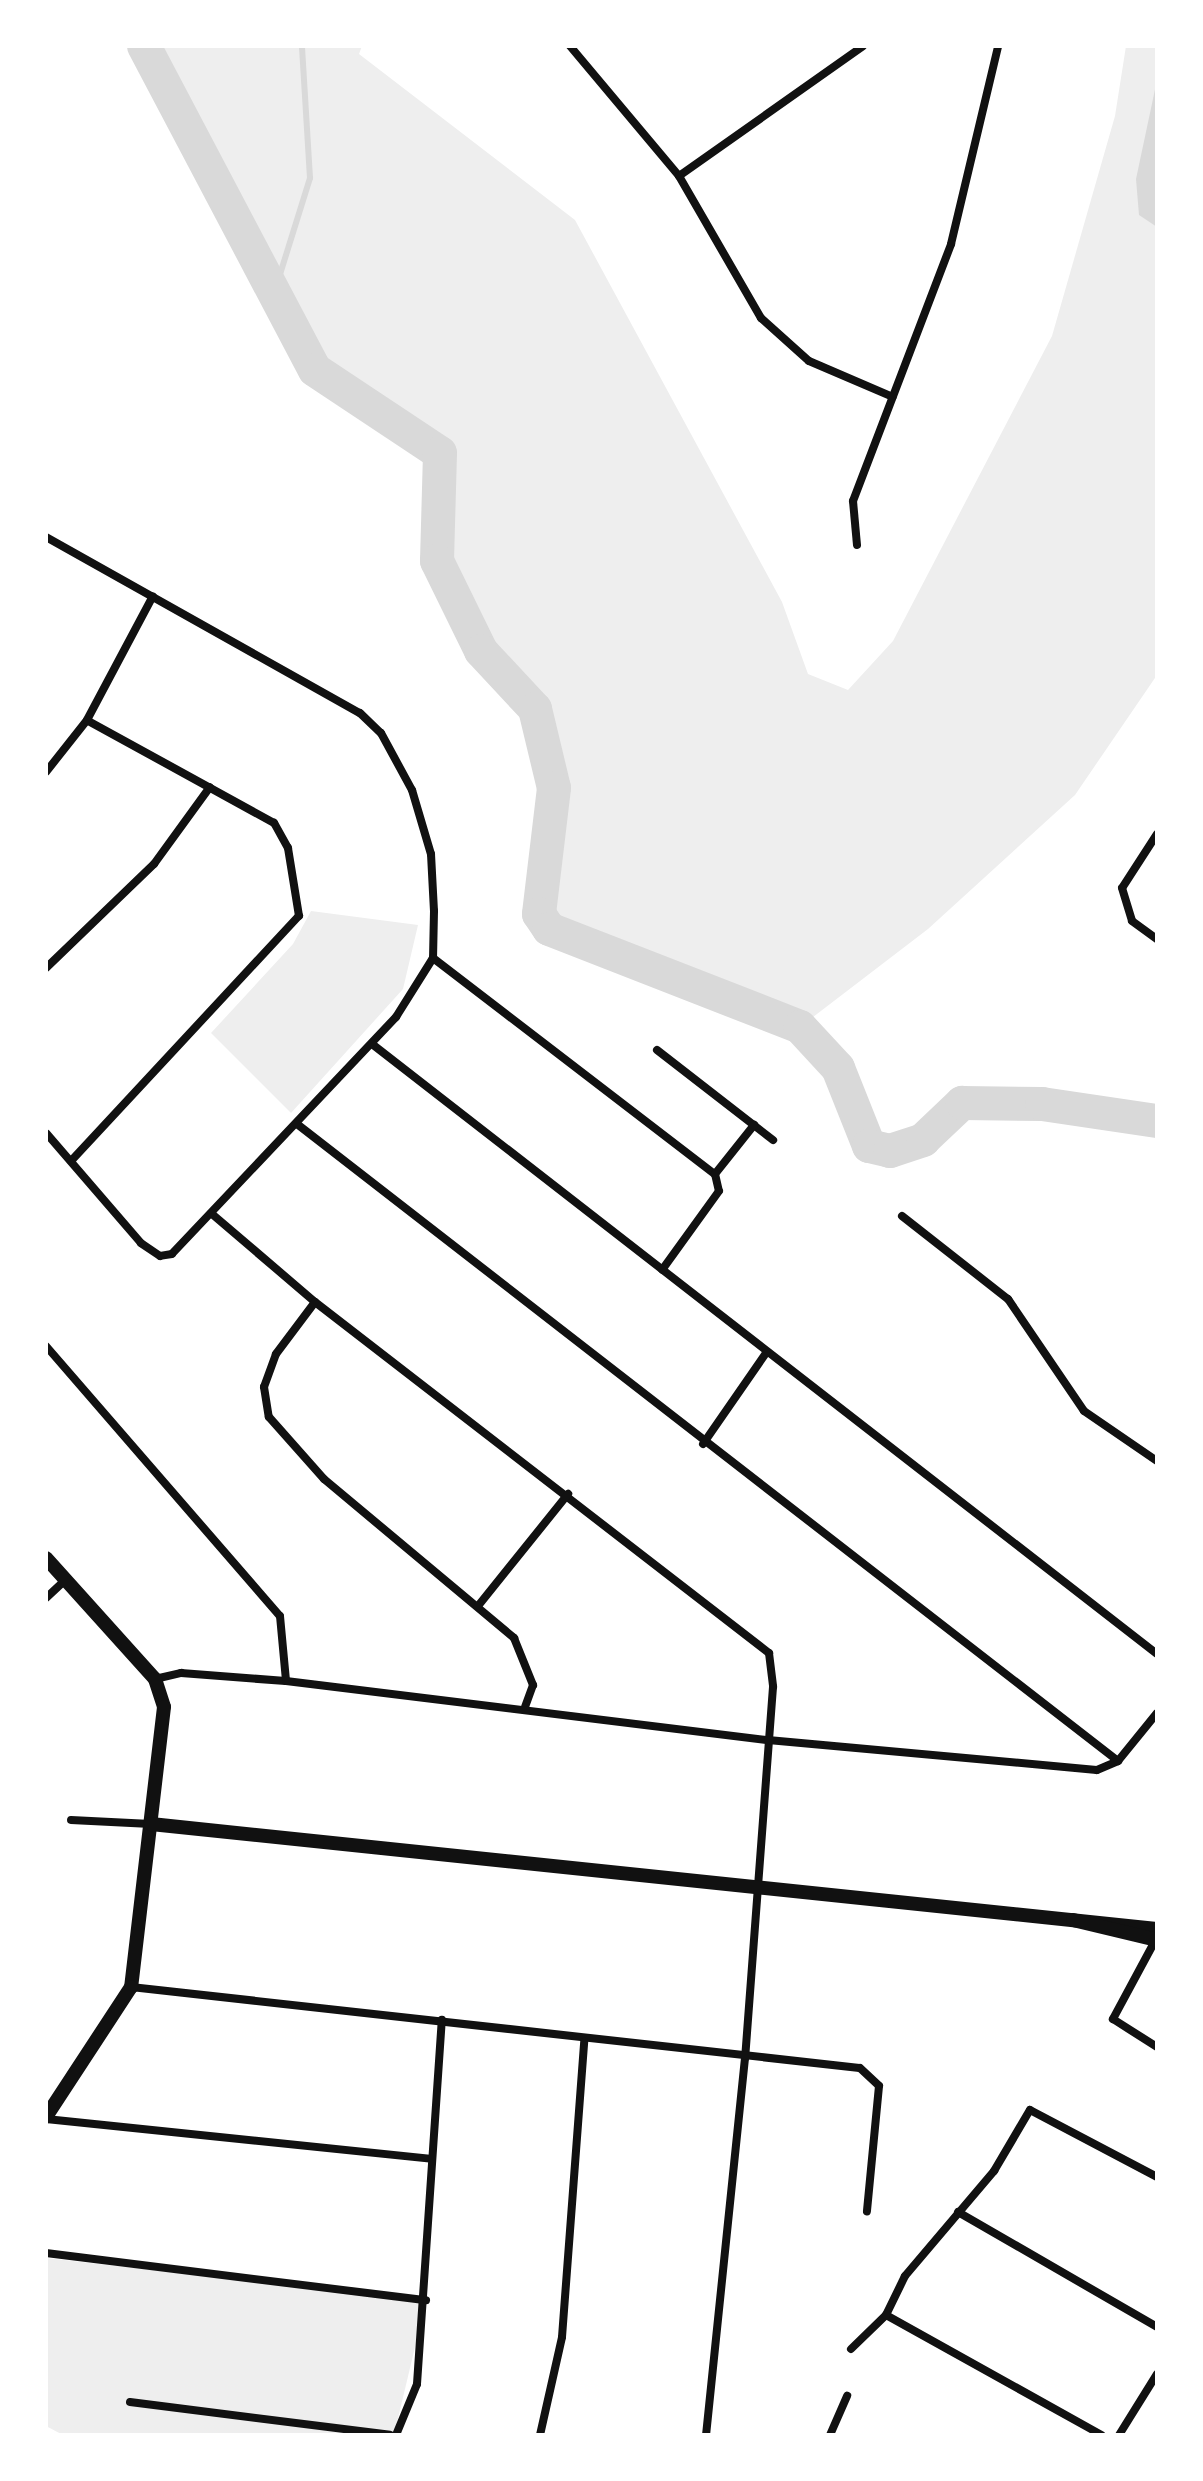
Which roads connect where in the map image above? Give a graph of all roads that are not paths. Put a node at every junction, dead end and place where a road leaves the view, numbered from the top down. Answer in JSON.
{"nodes":[{"id":1,"x":570,"y":46,"type":"edge"},
{"id":2,"x":863,"y":46,"type":"edge"},
{"id":3,"x":998,"y":46,"type":"edge"},
{"id":4,"x":679,"y":176,"type":"junction"},
{"id":5,"x":893,"y":397,"type":"junction"},
{"id":6,"x":46,"y":537,"type":"edge"},
{"id":7,"x":857,"y":545,"type":"dead end"},
{"id":8,"x":153,"y":596,"type":"junction"},
{"id":9,"x":87,"y":720,"type":"junction"},
{"id":10,"x":46,"y":772,"type":"edge"},
{"id":11,"x":210,"y":787,"type":"junction"},
{"id":12,"x":1157,"y":834,"type":"edge"},
{"id":13,"x":1157,"y":939,"type":"edge"},
{"id":14,"x":433,"y":958,"type":"junction"},
{"id":15,"x":46,"y":968,"type":"edge"},
{"id":16,"x":372,"y":1044,"type":"junction"},
{"id":17,"x":657,"y":1050,"type":"dead end"},
{"id":18,"x":297,"y":1124,"type":"junction"},
{"id":19,"x":754,"y":1125,"type":"junction"},
{"id":20,"x":46,"y":1133,"type":"edge"},
{"id":21,"x":773,"y":1140,"type":"dead end"},
{"id":22,"x":71,"y":1161,"type":"junction"},
{"id":23,"x":715,"y":1174,"type":"junction"},
{"id":24,"x":212,"y":1214,"type":"junction"},
{"id":25,"x":902,"y":1216,"type":"dead end"},
{"id":26,"x":662,"y":1270,"type":"junction"},
{"id":27,"x":315,"y":1302,"type":"junction"},
{"id":28,"x":46,"y":1346,"type":"edge"},
{"id":29,"x":766,"y":1353,"type":"junction"},
{"id":30,"x":703,"y":1444,"type":"junction"},
{"id":31,"x":1157,"y":1461,"type":"edge"},
{"id":32,"x":568,"y":1494,"type":"junction"},
{"id":33,"x":46,"y":1558,"type":"edge"},
{"id":34,"x":65,"y":1580,"type":"junction"},
{"id":35,"x":46,"y":1598,"type":"edge"},
{"id":36,"x":478,"y":1606,"type":"junction"},
{"id":37,"x":1157,"y":1654,"type":"edge"},
{"id":38,"x":155,"y":1679,"type":"junction"},
{"id":39,"x":286,"y":1681,"type":"junction"},
{"id":40,"x":525,"y":1707,"type":"junction"},
{"id":41,"x":1157,"y":1713,"type":"edge"},
{"id":42,"x":768,"y":1740,"type":"junction"},
{"id":43,"x":1118,"y":1761,"type":"junction"},
{"id":44,"x":71,"y":1820,"type":"dead end"},
{"id":45,"x":151,"y":1824,"type":"junction"},
{"id":46,"x":755,"y":1886,"type":"junction"},
{"id":47,"x":1073,"y":1920,"type":"junction"},
{"id":48,"x":1157,"y":1929,"type":"edge"},
{"id":49,"x":1157,"y":1939,"type":"edge"},
{"id":50,"x":131,"y":1987,"type":"junction"},
{"id":51,"x":442,"y":2020,"type":"junction"},
{"id":52,"x":584,"y":2042,"type":"junction"},
{"id":53,"x":1157,"y":2047,"type":"edge"},
{"id":54,"x":745,"y":2058,"type":"junction"},
{"id":55,"x":46,"y":2118,"type":"edge"},
{"id":56,"x":432,"y":2159,"type":"junction"},
{"id":57,"x":1157,"y":2177,"type":"edge"},
{"id":58,"x":867,"y":2211,"type":"dead end"},
{"id":59,"x":958,"y":2212,"type":"junction"},
{"id":60,"x":46,"y":2253,"type":"edge"},
{"id":61,"x":426,"y":2300,"type":"junction"},
{"id":62,"x":886,"y":2315,"type":"junction"},
{"id":63,"x":1157,"y":2327,"type":"edge"},
{"id":64,"x":851,"y":2349,"type":"dead end"},
{"id":65,"x":1157,"y":2374,"type":"edge"},
{"id":66,"x":847,"y":2396,"type":"dead end"},
{"id":67,"x":130,"y":2402,"type":"dead end"},
{"id":68,"x":390,"y":2435,"type":"edge"},
{"id":69,"x":396,"y":2435,"type":"edge"},
{"id":70,"x":540,"y":2435,"type":"edge"},
{"id":71,"x":706,"y":2435,"type":"edge"},
{"id":72,"x":830,"y":2435,"type":"edge"},
{"id":73,"x":1102,"y":2435,"type":"edge"},
{"id":74,"x":1119,"y":2435,"type":"edge"}],
"edges":[{"from":1,"to":4,"type":"street"},
{"from":2,"to":4,"type":"street"},
{"from":3,"to":5,"type":"street"},
{"from":4,"to":5,"type":"street"},
{"from":5,"to":7,"type":"street"},
{"from":6,"to":8,"type":"street"},
{"from":8,"to":9,"type":"street"},
{"from":8,"to":14,"type":"street"},
{"from":9,"to":10,"type":"street"},
{"from":9,"to":11,"type":"street"},
{"from":11,"to":15,"type":"street"},
{"from":11,"to":22,"type":"street"},
{"from":12,"to":13,"type":"street"},
{"from":14,"to":16,"type":"street"},
{"from":14,"to":23,"type":"street"},
{"from":16,"to":18,"type":"street"},
{"from":16,"to":26,"type":"street"},
{"from":17,"to":19,"type":"street"},
{"from":18,"to":24,"type":"street"},
{"from":18,"to":30,"type":"street"},
{"from":19,"to":21,"type":"street"},
{"from":19,"to":23,"type":"street"},
{"from":20,"to":22,"type":"street"},
{"from":22,"to":24,"type":"street"},
{"from":23,"to":26,"type":"street"},
{"from":24,"to":27,"type":"street"},
{"from":25,"to":31,"type":"street"},
{"from":26,"to":29,"type":"street"},
{"from":27,"to":32,"type":"street"},
{"from":27,"to":36,"type":"street"},
{"from":28,"to":39,"type":"street"},
{"from":29,"to":30,"type":"street"},
{"from":29,"to":37,"type":"street"},
{"from":30,"to":43,"type":"street"},
{"from":32,"to":36,"type":"street"},
{"from":32,"to":42,"type":"street"},
{"from":33,"to":34,"type":"street"},
{"from":34,"to":35,"type":"street"},
{"from":34,"to":38,"type":"street"},
{"from":36,"to":40,"type":"street"},
{"from":38,"to":39,"type":"street"},
{"from":38,"to":45,"type":"street"},
{"from":39,"to":40,"type":"street"},
{"from":40,"to":42,"type":"street"},
{"from":41,"to":43,"type":"street"},
{"from":42,"to":43,"type":"street"},
{"from":42,"to":46,"type":"street"},
{"from":44,"to":45,"type":"street"},
{"from":45,"to":46,"type":"street"},
{"from":45,"to":50,"type":"street"},
{"from":46,"to":47,"type":"street"},
{"from":46,"to":54,"type":"street"},
{"from":47,"to":48,"type":"street"},
{"from":47,"to":49,"type":"street"},
{"from":49,"to":53,"type":"street"},
{"from":50,"to":51,"type":"street"},
{"from":50,"to":55,"type":"street"},
{"from":51,"to":52,"type":"street"},
{"from":51,"to":56,"type":"street"},
{"from":52,"to":54,"type":"street"},
{"from":52,"to":70,"type":"street"},
{"from":54,"to":58,"type":"street"},
{"from":54,"to":71,"type":"street"},
{"from":55,"to":56,"type":"street"},
{"from":56,"to":61,"type":"street"},
{"from":57,"to":59,"type":"street"},
{"from":59,"to":62,"type":"street"},
{"from":59,"to":63,"type":"street"},
{"from":60,"to":61,"type":"street"},
{"from":61,"to":69,"type":"street"},
{"from":62,"to":64,"type":"street"},
{"from":62,"to":73,"type":"street"},
{"from":65,"to":74,"type":"street"},
{"from":66,"to":72,"type":"street"},
{"from":67,"to":68,"type":"street"}]}
